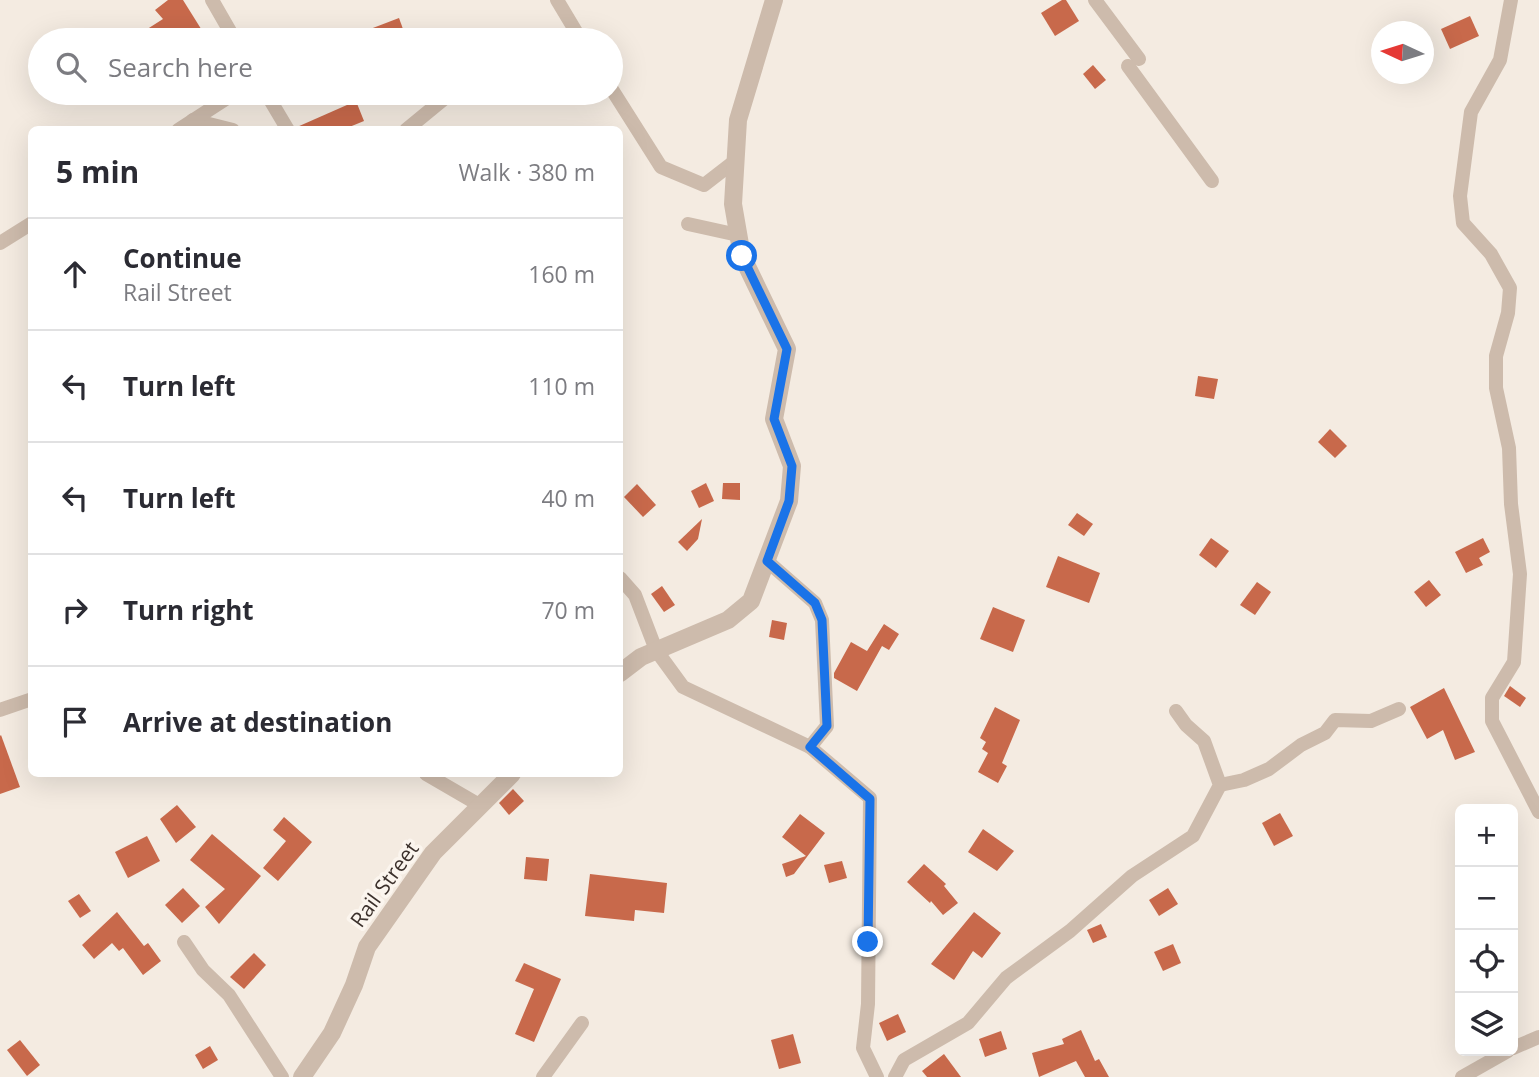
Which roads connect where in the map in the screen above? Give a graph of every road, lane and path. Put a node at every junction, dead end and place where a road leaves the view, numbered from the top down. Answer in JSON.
{"nodes":[{"id":1,"x":212,"y":0,"type":"edge"},
{"id":2,"x":556,"y":0,"type":"edge"},
{"id":3,"x":774,"y":0,"type":"edge"},
{"id":4,"x":1095,"y":0,"type":"edge"},
{"id":5,"x":1511,"y":0,"type":"edge"},
{"id":6,"x":228,"y":28,"type":"edge"},
{"id":7,"x":574,"y":28,"type":"edge"},
{"id":8,"x":216,"y":105,"type":"edge"},
{"id":9,"x":273,"y":105,"type":"edge"},
{"id":10,"x":436,"y":105,"type":"edge"},
{"id":11,"x":622,"y":105,"type":"edge"},
{"id":12,"x":193,"y":120,"type":"junction"},
{"id":13,"x":184,"y":126,"type":"edge"},
{"id":14,"x":217,"y":126,"type":"edge"},
{"id":15,"x":286,"y":126,"type":"edge"},
{"id":16,"x":411,"y":126,"type":"edge"},
{"id":17,"x":736,"y":161,"type":"junction"},
{"id":18,"x":1212,"y":181,"type":"dead end"},
{"id":19,"x":688,"y":224,"type":"dead end"},
{"id":20,"x":28,"y":226,"type":"edge"},
{"id":21,"x":738,"y":235,"type":"junction"},
{"id":22,"x":0,"y":243,"type":"edge"},
{"id":23,"x":767,"y":561,"type":"junction"},
{"id":24,"x":623,"y":581,"type":"edge"},
{"id":25,"x":656,"y":650,"type":"junction"},
{"id":26,"x":623,"y":671,"type":"edge"},
{"id":27,"x":28,"y":700,"type":"edge"},
{"id":28,"x":1399,"y":709,"type":"dead end"},
{"id":29,"x":0,"y":710,"type":"edge"},
{"id":30,"x":1176,"y":711,"type":"dead end"},
{"id":31,"x":810,"y":747,"type":"junction"},
{"id":32,"x":431,"y":777,"type":"edge"},
{"id":33,"x":509,"y":777,"type":"edge"},
{"id":34,"x":1220,"y":785,"type":"junction"},
{"id":35,"x":481,"y":806,"type":"junction"},
{"id":36,"x":1539,"y":812,"type":"edge"},
{"id":37,"x":184,"y":942,"type":"dead end"},
{"id":38,"x":582,"y":1023,"type":"dead end"},
{"id":39,"x":1539,"y":1037,"type":"edge"},
{"id":40,"x":1518,"y":1046,"type":"edge"},
{"id":41,"x":1499,"y":1056,"type":"edge"},
{"id":42,"x":282,"y":1077,"type":"edge"},
{"id":43,"x":302,"y":1077,"type":"edge"},
{"id":44,"x":543,"y":1077,"type":"edge"},
{"id":45,"x":877,"y":1077,"type":"edge"},
{"id":46,"x":895,"y":1077,"type":"edge"},
{"id":47,"x":1462,"y":1077,"type":"edge"}],
"edges":[{"from":1,"to":6,"type":"street"},
{"from":2,"to":7,"type":"street"},
{"from":3,"to":17,"type":"street"},
{"from":4,"to":18,"type":"street"},
{"from":5,"to":36,"type":"street"},
{"from":8,"to":12,"type":"street"},
{"from":9,"to":15,"type":"street"},
{"from":10,"to":16,"type":"street"},
{"from":11,"to":17,"type":"street"},
{"from":12,"to":13,"type":"street"},
{"from":12,"to":14,"type":"street"},
{"from":17,"to":21,"type":"street"},
{"from":19,"to":21,"type":"street"},
{"from":20,"to":22,"type":"street"},
{"from":21,"to":23,"type":"street"},
{"from":23,"to":25,"type":"street"},
{"from":23,"to":31,"type":"street"},
{"from":24,"to":25,"type":"street"},
{"from":25,"to":26,"type":"street"},
{"from":25,"to":31,"type":"street"},
{"from":27,"to":29,"type":"street"},
{"from":28,"to":34,"type":"street"},
{"from":30,"to":34,"type":"street"},
{"from":31,"to":45,"type":"street"},
{"from":32,"to":35,"type":"street"},
{"from":33,"to":35,"type":"street","name":"Rail Street"},
{"from":34,"to":46,"type":"street"},
{"from":35,"to":43,"type":"street","name":"Rail Street"},
{"from":37,"to":42,"type":"street"},
{"from":38,"to":44,"type":"street"},
{"from":39,"to":40,"type":"street"},
{"from":41,"to":47,"type":"street"}]}
